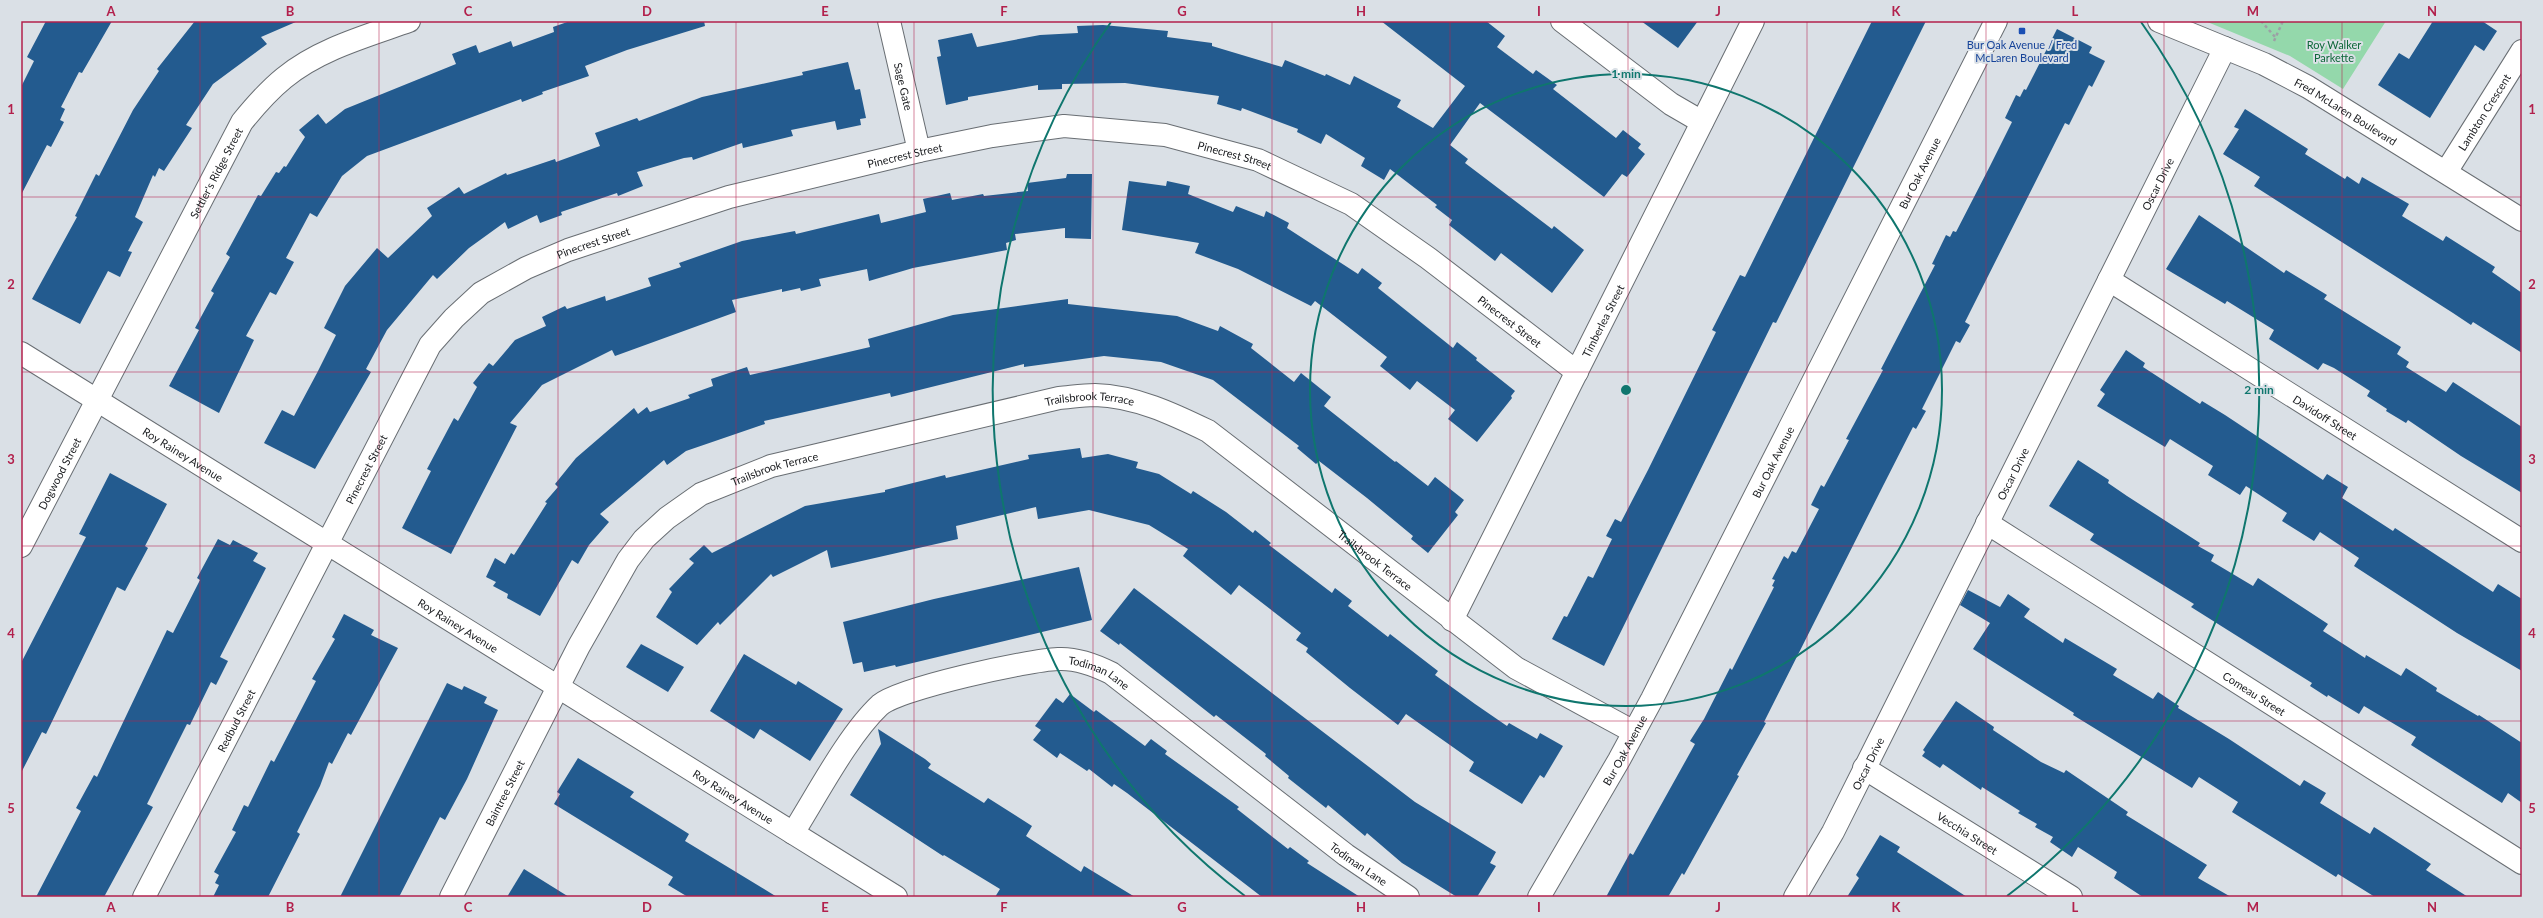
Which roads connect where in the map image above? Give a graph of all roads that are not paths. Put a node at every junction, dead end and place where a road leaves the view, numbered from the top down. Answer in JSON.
{"nodes":[{"id":1,"x":409,"y":21,"type":"edge"},
{"id":2,"x":889,"y":21,"type":"edge"},
{"id":3,"x":1562,"y":21,"type":"edge"},
{"id":4,"x":1753,"y":21,"type":"edge"},
{"id":5,"x":1996,"y":21,"type":"edge"},
{"id":6,"x":2159,"y":21,"type":"edge"},
{"id":7,"x":2225,"y":48,"type":"junction"},
{"id":8,"x":2522,"y":51,"type":"edge"},
{"id":9,"x":1702,"y":122,"type":"junction"},
{"id":10,"x":919,"y":151,"type":"junction"},
{"id":11,"x":2446,"y":172,"type":"junction"},
{"id":12,"x":2522,"y":220,"type":"edge"},
{"id":13,"x":2109,"y":280,"type":"junction"},
{"id":14,"x":21,"y":353,"type":"edge"},
{"id":15,"x":1577,"y":372,"type":"junction"},
{"id":16,"x":97,"y":400,"type":"junction"},
{"id":17,"x":1987,"y":522,"type":"junction"},
{"id":18,"x":2522,"y":541,"type":"edge"},
{"id":19,"x":327,"y":544,"type":"junction"},
{"id":20,"x":21,"y":546,"type":"edge"},
{"id":21,"x":1452,"y":620,"type":"junction"},
{"id":22,"x":558,"y":688,"type":"junction"},
{"id":23,"x":1634,"y":732,"type":"junction"},
{"id":24,"x":1864,"y":768,"type":"junction"},
{"id":25,"x":793,"y":833,"type":"junction"},
{"id":26,"x":2522,"y":863,"type":"edge"},
{"id":27,"x":144,"y":897,"type":"edge"},
{"id":28,"x":451,"y":897,"type":"edge"},
{"id":29,"x":896,"y":897,"type":"edge"},
{"id":30,"x":1408,"y":897,"type":"edge"},
{"id":31,"x":1539,"y":897,"type":"edge"},
{"id":32,"x":1795,"y":897,"type":"edge"},
{"id":33,"x":2071,"y":897,"type":"edge"}],
"edges":[{"from":1,"to":16,"type":"street","name":"Settler's Ridge Street"},
{"from":2,"to":10,"type":"street","name":"Sage Gate"},
{"from":3,"to":9,"type":"street"},
{"from":4,"to":9,"type":"street","name":"Timberlea Street"},
{"from":5,"to":23,"type":"street","name":"Bur Oak Avenue"},
{"from":6,"to":7,"type":"street","name":"Fred McLaren Boulevard"},
{"from":7,"to":11,"type":"street","name":"Fred McLaren Boulevard"},
{"from":7,"to":13,"type":"street","name":"Oscar Drive"},
{"from":8,"to":11,"type":"street","name":"Lambton Crescent"},
{"from":9,"to":15,"type":"street","name":"Timberlea Street"},
{"from":10,"to":15,"type":"street","name":"Pinecrest Street"},
{"from":10,"to":19,"type":"street","name":"Pinecrest Street"},
{"from":11,"to":12,"type":"street","name":"Fred McLaren Boulevard"},
{"from":13,"to":17,"type":"street","name":"Oscar Drive"},
{"from":13,"to":18,"type":"street","name":"Davidoff Street"},
{"from":14,"to":16,"type":"street","name":"Roy Rainey Avenue"},
{"from":15,"to":21,"type":"street","name":"Timberlea Street"},
{"from":16,"to":19,"type":"street","name":"Roy Rainey Avenue"},
{"from":16,"to":20,"type":"street","name":"Dogwood Street"},
{"from":17,"to":24,"type":"street","name":"Oscar Drive"},
{"from":17,"to":26,"type":"street","name":"Comeau Street"},
{"from":19,"to":22,"type":"street","name":"Roy Rainey Avenue"},
{"from":19,"to":27,"type":"street","name":"Redbud Street"},
{"from":21,"to":22,"type":"street","name":"Trailsbrook Terrace"},
{"from":21,"to":23,"type":"street","name":"Trailsbrook Terrace"},
{"from":22,"to":25,"type":"street","name":"Roy Rainey Avenue"},
{"from":22,"to":28,"type":"street","name":"Baintree Street"},
{"from":23,"to":31,"type":"street","name":"Bur Oak Avenue"},
{"from":24,"to":32,"type":"street","name":"Oscar Drive"},
{"from":24,"to":33,"type":"street","name":"Vecchia Street"},
{"from":25,"to":29,"type":"street","name":"Roy Rainey Avenue"},
{"from":25,"to":30,"type":"street","name":"Todiman Lane"}]}
